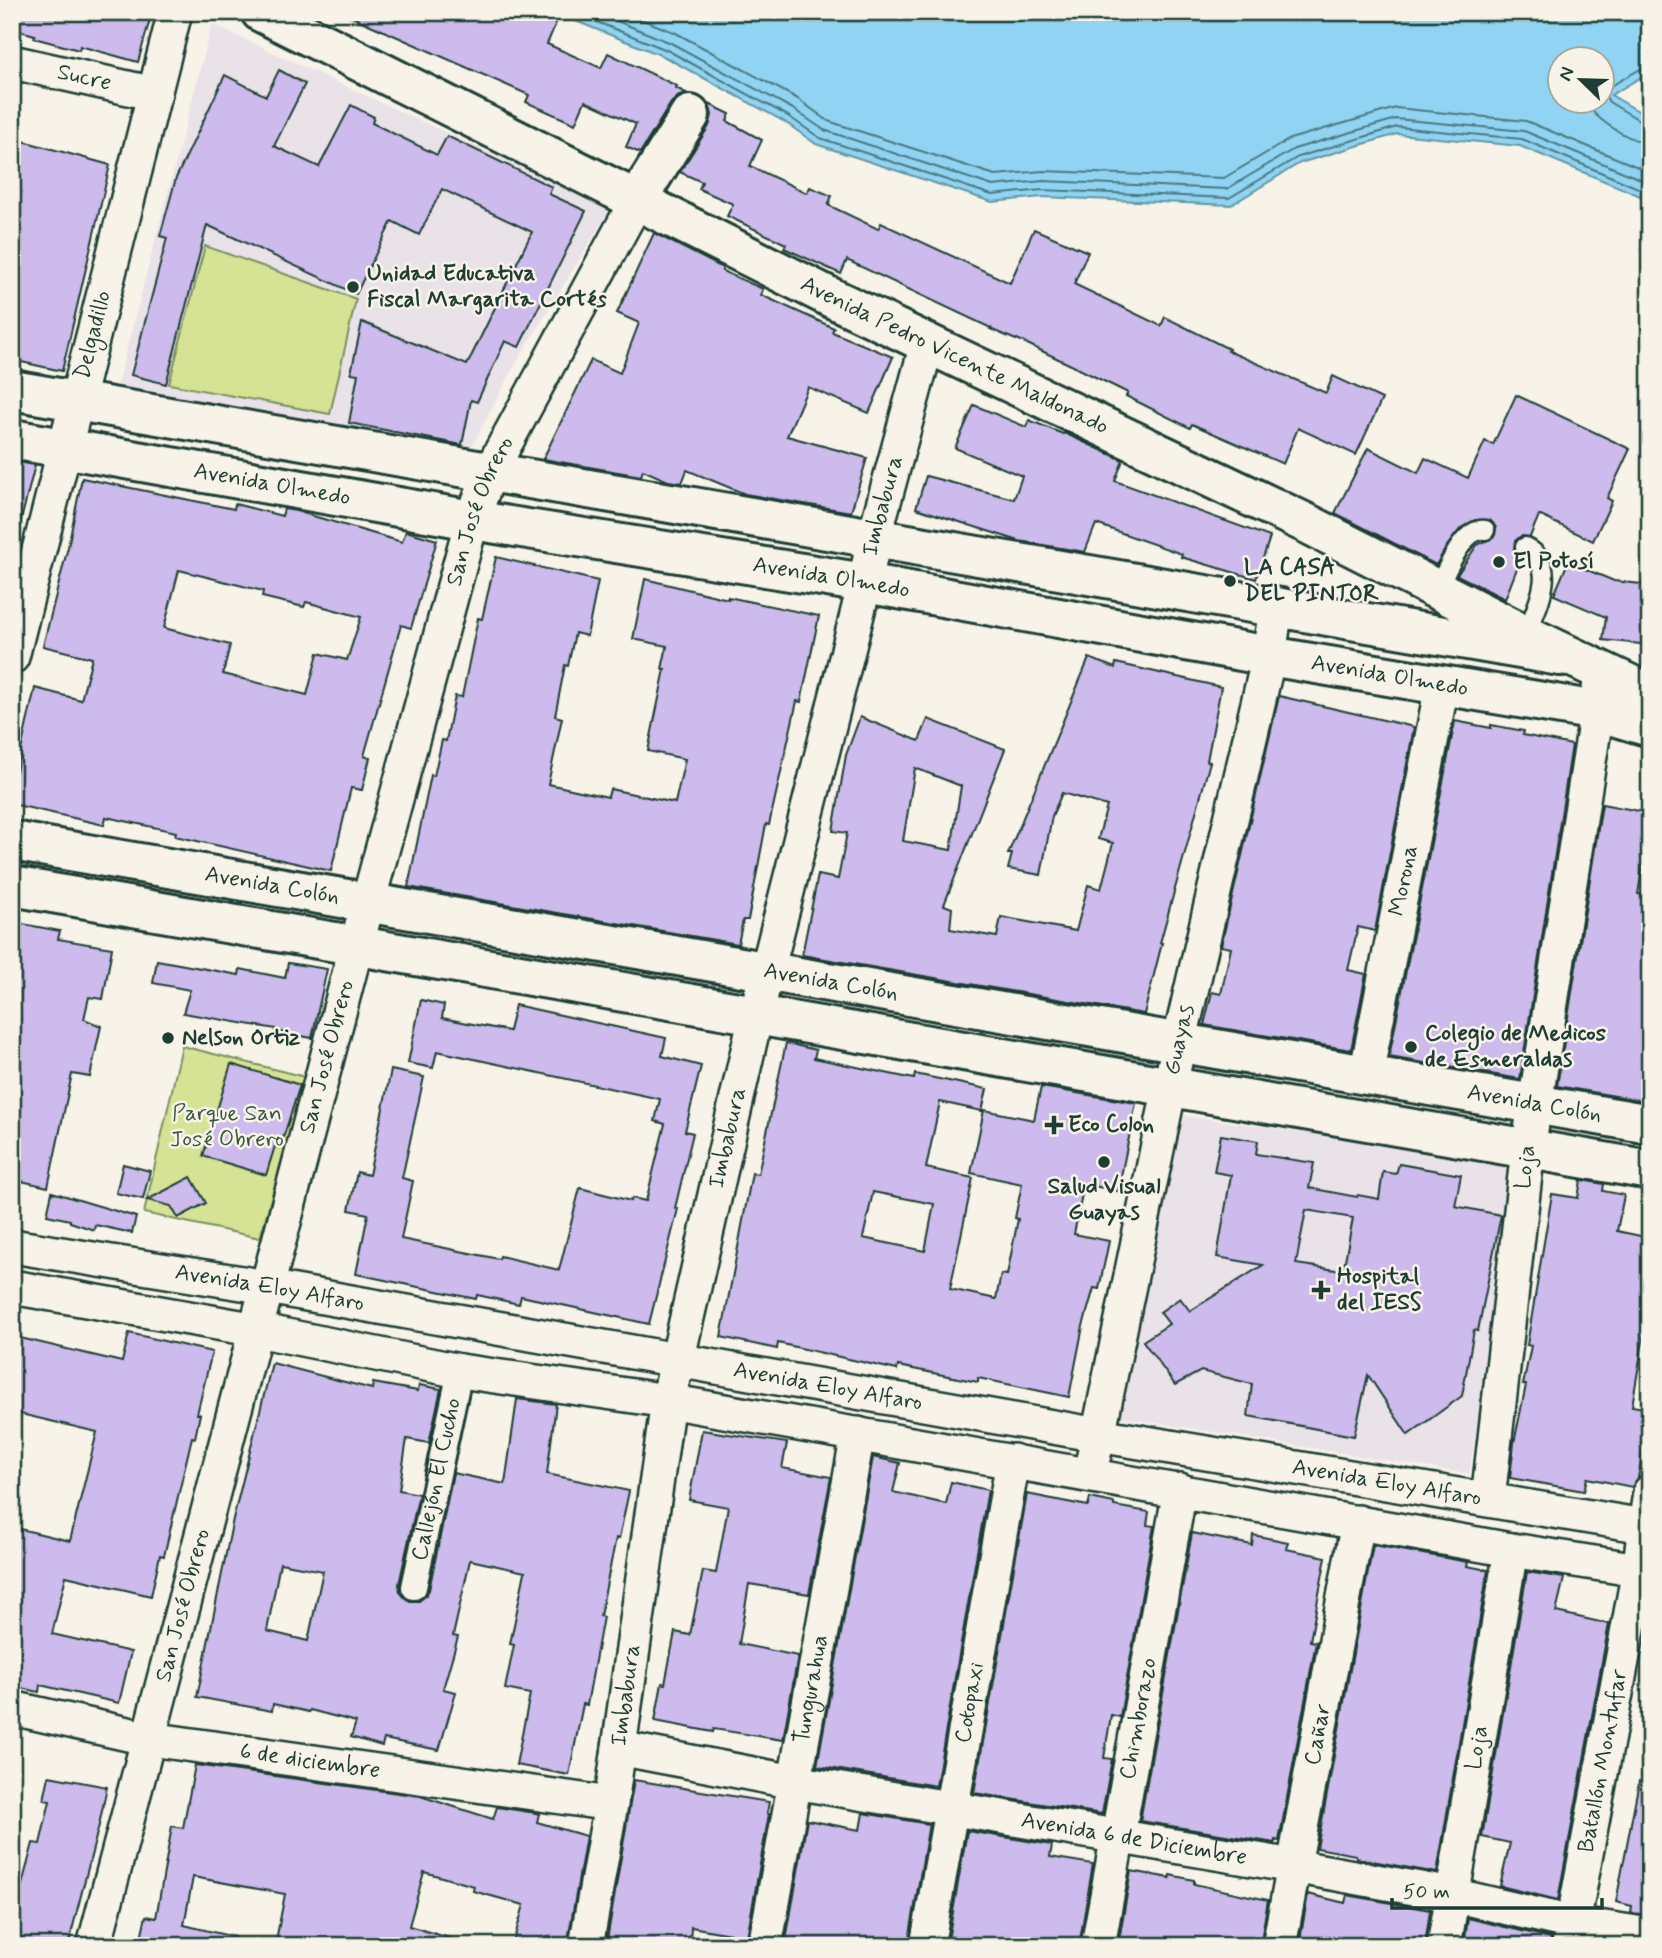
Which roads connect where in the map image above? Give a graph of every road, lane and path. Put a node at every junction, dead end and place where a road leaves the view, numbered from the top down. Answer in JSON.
{"nodes":[{"id":1,"x":176,"y":12,"type":"edge"},
{"id":2,"x":261,"y":12,"type":"edge"},
{"id":3,"x":12,"y":62,"type":"edge"},
{"id":4,"x":155,"y":94,"type":"junction"},
{"id":5,"x":690,"y":116,"type":"dead end"},
{"id":6,"x":637,"y":200,"type":"junction"},
{"id":7,"x":927,"y":344,"type":"junction"},
{"id":8,"x":12,"y":390,"type":"edge"},
{"id":9,"x":78,"y":401,"type":"junction"},
{"id":10,"x":12,"y":439,"type":"edge"},
{"id":11,"x":65,"y":448,"type":"junction"},
{"id":12,"x":490,"y":472,"type":"junction"},
{"id":13,"x":472,"y":520,"type":"junction"},
{"id":14,"x":1485,"y":530,"type":"dead end"},
{"id":15,"x":874,"y":538,"type":"junction"},
{"id":16,"x":1525,"y":548,"type":"dead end"},
{"id":17,"x":865,"y":583,"type":"junction"},
{"id":18,"x":1437,"y":589,"type":"junction"},
{"id":19,"x":1276,"y":607,"type":"junction"},
{"id":20,"x":1526,"y":635,"type":"junction"},
{"id":21,"x":1269,"y":656,"type":"junction"},
{"id":22,"x":12,"y":657,"type":"edge"},
{"id":23,"x":1590,"y":664,"type":"junction"},
{"id":24,"x":1442,"y":686,"type":"junction"},
{"id":25,"x":1650,"y":694,"type":"edge"},
{"id":26,"x":1597,"y":711,"type":"junction"},
{"id":27,"x":1650,"y":727,"type":"edge"},
{"id":28,"x":12,"y":841,"type":"edge"},
{"id":29,"x":12,"y":886,"type":"edge"},
{"id":30,"x":368,"y":902,"type":"junction"},
{"id":31,"x":357,"y":946,"type":"junction"},
{"id":32,"x":767,"y":971,"type":"junction"},
{"id":33,"x":756,"y":1015,"type":"junction"},
{"id":34,"x":1179,"y":1043,"type":"junction"},
{"id":35,"x":1366,"y":1075,"type":"junction"},
{"id":36,"x":1170,"y":1087,"type":"junction"},
{"id":37,"x":1535,"y":1105,"type":"junction"},
{"id":38,"x":1650,"y":1124,"type":"edge"},
{"id":39,"x":1528,"y":1149,"type":"junction"},
{"id":40,"x":1650,"y":1170,"type":"edge"},
{"id":41,"x":12,"y":1247,"type":"edge"},
{"id":42,"x":12,"y":1287,"type":"edge"},
{"id":43,"x":267,"y":1287,"type":"junction"},
{"id":44,"x":257,"y":1330,"type":"junction"},
{"id":45,"x":678,"y":1359,"type":"junction"},
{"id":46,"x":460,"y":1371,"type":"junction"},
{"id":47,"x":668,"y":1401,"type":"junction"},
{"id":48,"x":858,"y":1434,"type":"junction"},
{"id":49,"x":1098,"y":1435,"type":"junction"},
{"id":50,"x":1013,"y":1461,"type":"junction"},
{"id":51,"x":1090,"y":1475,"type":"junction"},
{"id":52,"x":1180,"y":1490,"type":"junction"},
{"id":53,"x":1650,"y":1492,"type":"edge"},
{"id":54,"x":1488,"y":1499,"type":"junction"},
{"id":55,"x":1358,"y":1522,"type":"junction"},
{"id":56,"x":1644,"y":1525,"type":"junction"},
{"id":57,"x":1511,"y":1550,"type":"junction"},
{"id":58,"x":1639,"y":1570,"type":"junction"},
{"id":59,"x":414,"y":1587,"type":"dead end"},
{"id":60,"x":12,"y":1707,"type":"edge"},
{"id":61,"x":150,"y":1739,"type":"junction"},
{"id":62,"x":619,"y":1748,"type":"junction"},
{"id":63,"x":794,"y":1782,"type":"junction"},
{"id":64,"x":611,"y":1804,"type":"junction"},
{"id":65,"x":952,"y":1808,"type":"junction"},
{"id":66,"x":1117,"y":1836,"type":"junction"},
{"id":67,"x":1293,"y":1866,"type":"junction"},
{"id":68,"x":1453,"y":1895,"type":"junction"},
{"id":69,"x":1570,"y":1934,"type":"edge"},
{"id":70,"x":1650,"y":1935,"type":"edge"},
{"id":71,"x":94,"y":1946,"type":"edge"},
{"id":72,"x":586,"y":1946,"type":"edge"},
{"id":73,"x":765,"y":1946,"type":"edge"},
{"id":74,"x":927,"y":1946,"type":"edge"},
{"id":75,"x":1098,"y":1946,"type":"edge"},
{"id":76,"x":1279,"y":1946,"type":"edge"},
{"id":77,"x":1444,"y":1946,"type":"edge"}],
"edges":[{"from":1,"to":4,"type":"street","name":"Delgadillo"},
{"from":2,"to":6,"type":"street","name":"Avenida Pedro Vicente Maldonado"},
{"from":3,"to":4,"type":"street","name":"Sucre"},
{"from":4,"to":9,"type":"street","name":"Delgadillo"},
{"from":5,"to":6,"type":"street"},
{"from":6,"to":7,"type":"street","name":"Avenida Pedro Vicente Maldonado"},
{"from":6,"to":12,"type":"street","name":"San José Obrero"},
{"from":7,"to":15,"type":"street","name":"Imbabura"},
{"from":7,"to":18,"type":"street","name":"Avenida Pedro Vicente Maldonado"},
{"from":8,"to":9,"type":"street","name":"Avenida Olmedo"},
{"from":9,"to":11,"type":"street","name":"Delgadillo"},
{"from":9,"to":12,"type":"street","name":"Avenida Olmedo"},
{"from":10,"to":11,"type":"street","name":"Avenida Olmedo"},
{"from":11,"to":13,"type":"street","name":"Avenida Olmedo"},
{"from":11,"to":22,"type":"street","name":"Delgadillo"},
{"from":12,"to":13,"type":"street","name":"San José Obrero"},
{"from":12,"to":15,"type":"street","name":"Avenida Olmedo"},
{"from":13,"to":17,"type":"street","name":"Avenida Olmedo"},
{"from":13,"to":30,"type":"street","name":"San José Obrero"},
{"from":14,"to":18,"type":"lane"},
{"from":15,"to":17,"type":"street","name":"Imbabura"},
{"from":15,"to":19,"type":"street","name":"Avenida Olmedo"},
{"from":16,"to":20,"type":"lane"},
{"from":17,"to":21,"type":"street","name":"Avenida Olmedo"},
{"from":17,"to":32,"type":"street","name":"Imbabura"},
{"from":18,"to":20,"type":"street","name":"Avenida Pedro Vicente Maldonado"},
{"from":19,"to":21,"type":"street","name":"Guayas"},
{"from":19,"to":23,"type":"street","name":"Avenida Olmedo"},
{"from":20,"to":23,"type":"street","name":"Avenida Pedro Vicente Maldonado"},
{"from":21,"to":24,"type":"street","name":"Avenida Olmedo"},
{"from":21,"to":34,"type":"street","name":"Guayas"},
{"from":23,"to":25,"type":"street","name":"Avenida Pedro Vicente Maldonado"},
{"from":23,"to":26,"type":"street","name":"Loja"},
{"from":24,"to":26,"type":"street","name":"Avenida Olmedo"},
{"from":24,"to":35,"type":"street","name":"Morona"},
{"from":26,"to":27,"type":"street","name":"Avenida Olmedo"},
{"from":26,"to":37,"type":"street","name":"Loja"},
{"from":28,"to":30,"type":"street","name":"Avenida Colón"},
{"from":29,"to":31,"type":"street","name":"Avenida Colón"},
{"from":30,"to":31,"type":"street","name":"San José Obrero"},
{"from":30,"to":32,"type":"street","name":"Avenida Colón"},
{"from":31,"to":33,"type":"street","name":"Avenida Colón"},
{"from":31,"to":43,"type":"street","name":"San José Obrero"},
{"from":32,"to":33,"type":"street","name":"Imbabura"},
{"from":32,"to":34,"type":"street","name":"Avenida Colón"},
{"from":33,"to":36,"type":"street","name":"Avenida Colón"},
{"from":33,"to":45,"type":"street","name":"Imbabura"},
{"from":34,"to":35,"type":"street","name":"Avenida Colón"},
{"from":34,"to":36,"type":"street","name":"Guayas"},
{"from":35,"to":37,"type":"street","name":"Avenida Colón"},
{"from":36,"to":39,"type":"street","name":"Avenida Colón"},
{"from":36,"to":49,"type":"street","name":"Guayas"},
{"from":37,"to":38,"type":"street","name":"Avenida Colón"},
{"from":37,"to":39,"type":"street","name":"Loja"},
{"from":39,"to":40,"type":"street","name":"Avenida Colón"},
{"from":39,"to":54,"type":"street","name":"Loja"},
{"from":41,"to":43,"type":"street","name":"Avenida Eloy Alfaro"},
{"from":42,"to":44,"type":"street","name":"Avenida Eloy Alfaro"},
{"from":43,"to":44,"type":"street","name":"San José Obrero"},
{"from":43,"to":45,"type":"street","name":"Avenida Eloy Alfaro"},
{"from":44,"to":46,"type":"street","name":"Avenida Eloy Alfaro"},
{"from":44,"to":61,"type":"street","name":"San José Obrero"},
{"from":45,"to":47,"type":"street","name":"Imbabura"},
{"from":45,"to":49,"type":"street","name":"Avenida Eloy Alfaro"},
{"from":46,"to":47,"type":"street","name":"Avenida Eloy Alfaro"},
{"from":46,"to":59,"type":"street","name":"Callejón El Cucho"},
{"from":47,"to":48,"type":"street","name":"Avenida Eloy Alfaro"},
{"from":47,"to":62,"type":"street","name":"Imbabura"},
{"from":48,"to":50,"type":"street","name":"Avenida Eloy Alfaro"},
{"from":48,"to":63,"type":"street","name":"Tungurahua"},
{"from":49,"to":51,"type":"street","name":"Guayas"},
{"from":49,"to":54,"type":"street","name":"Avenida Eloy Alfaro"},
{"from":50,"to":51,"type":"street","name":"Avenida Eloy Alfaro"},
{"from":50,"to":65,"type":"street","name":"Cotopaxi"},
{"from":51,"to":52,"type":"street","name":"Avenida Eloy Alfaro"},
{"from":52,"to":55,"type":"street","name":"Avenida Eloy Alfaro"},
{"from":52,"to":66,"type":"street","name":"Chimborazo"},
{"from":53,"to":56,"type":"street","name":"Batallón Montufar"},
{"from":54,"to":56,"type":"street","name":"Avenida Eloy Alfaro"},
{"from":55,"to":57,"type":"street","name":"Avenida Eloy Alfaro"},
{"from":55,"to":67,"type":"street","name":"Cañar"},
{"from":56,"to":58,"type":"street","name":"Batallón Montufar"},
{"from":57,"to":58,"type":"street","name":"Avenida Eloy Alfaro"},
{"from":57,"to":68,"type":"street","name":"Loja"},
{"from":58,"to":69,"type":"street","name":"Batallón Montufar"},
{"from":60,"to":61,"type":"street","name":"6 de diciembre"},
{"from":61,"to":64,"type":"street","name":"6 de diciembre"},
{"from":61,"to":71,"type":"street","name":"San José Obrero"},
{"from":62,"to":63,"type":"street","name":"Avenida 6 de Diciembre"},
{"from":62,"to":64,"type":"street","name":"Imbabura"},
{"from":63,"to":65,"type":"street","name":"Avenida 6 de Diciembre"},
{"from":63,"to":73,"type":"street","name":"Tungurahua"},
{"from":64,"to":72,"type":"street","name":"Imbabura"},
{"from":65,"to":66,"type":"street","name":"Avenida 6 de Diciembre"},
{"from":65,"to":74,"type":"street","name":"Cotopaxi"},
{"from":66,"to":67,"type":"street","name":"Avenida 6 de Diciembre"},
{"from":66,"to":75,"type":"street","name":"Chimborazo"},
{"from":67,"to":68,"type":"street","name":"Avenida 6 de Diciembre"},
{"from":67,"to":76,"type":"street","name":"Cañar"},
{"from":68,"to":69,"type":"street","name":"Avenida 6 de Diciembre"},
{"from":68,"to":77,"type":"street","name":"Loja"},
{"from":69,"to":70,"type":"street","name":"Avenida 6 de Diciembre"}]}
